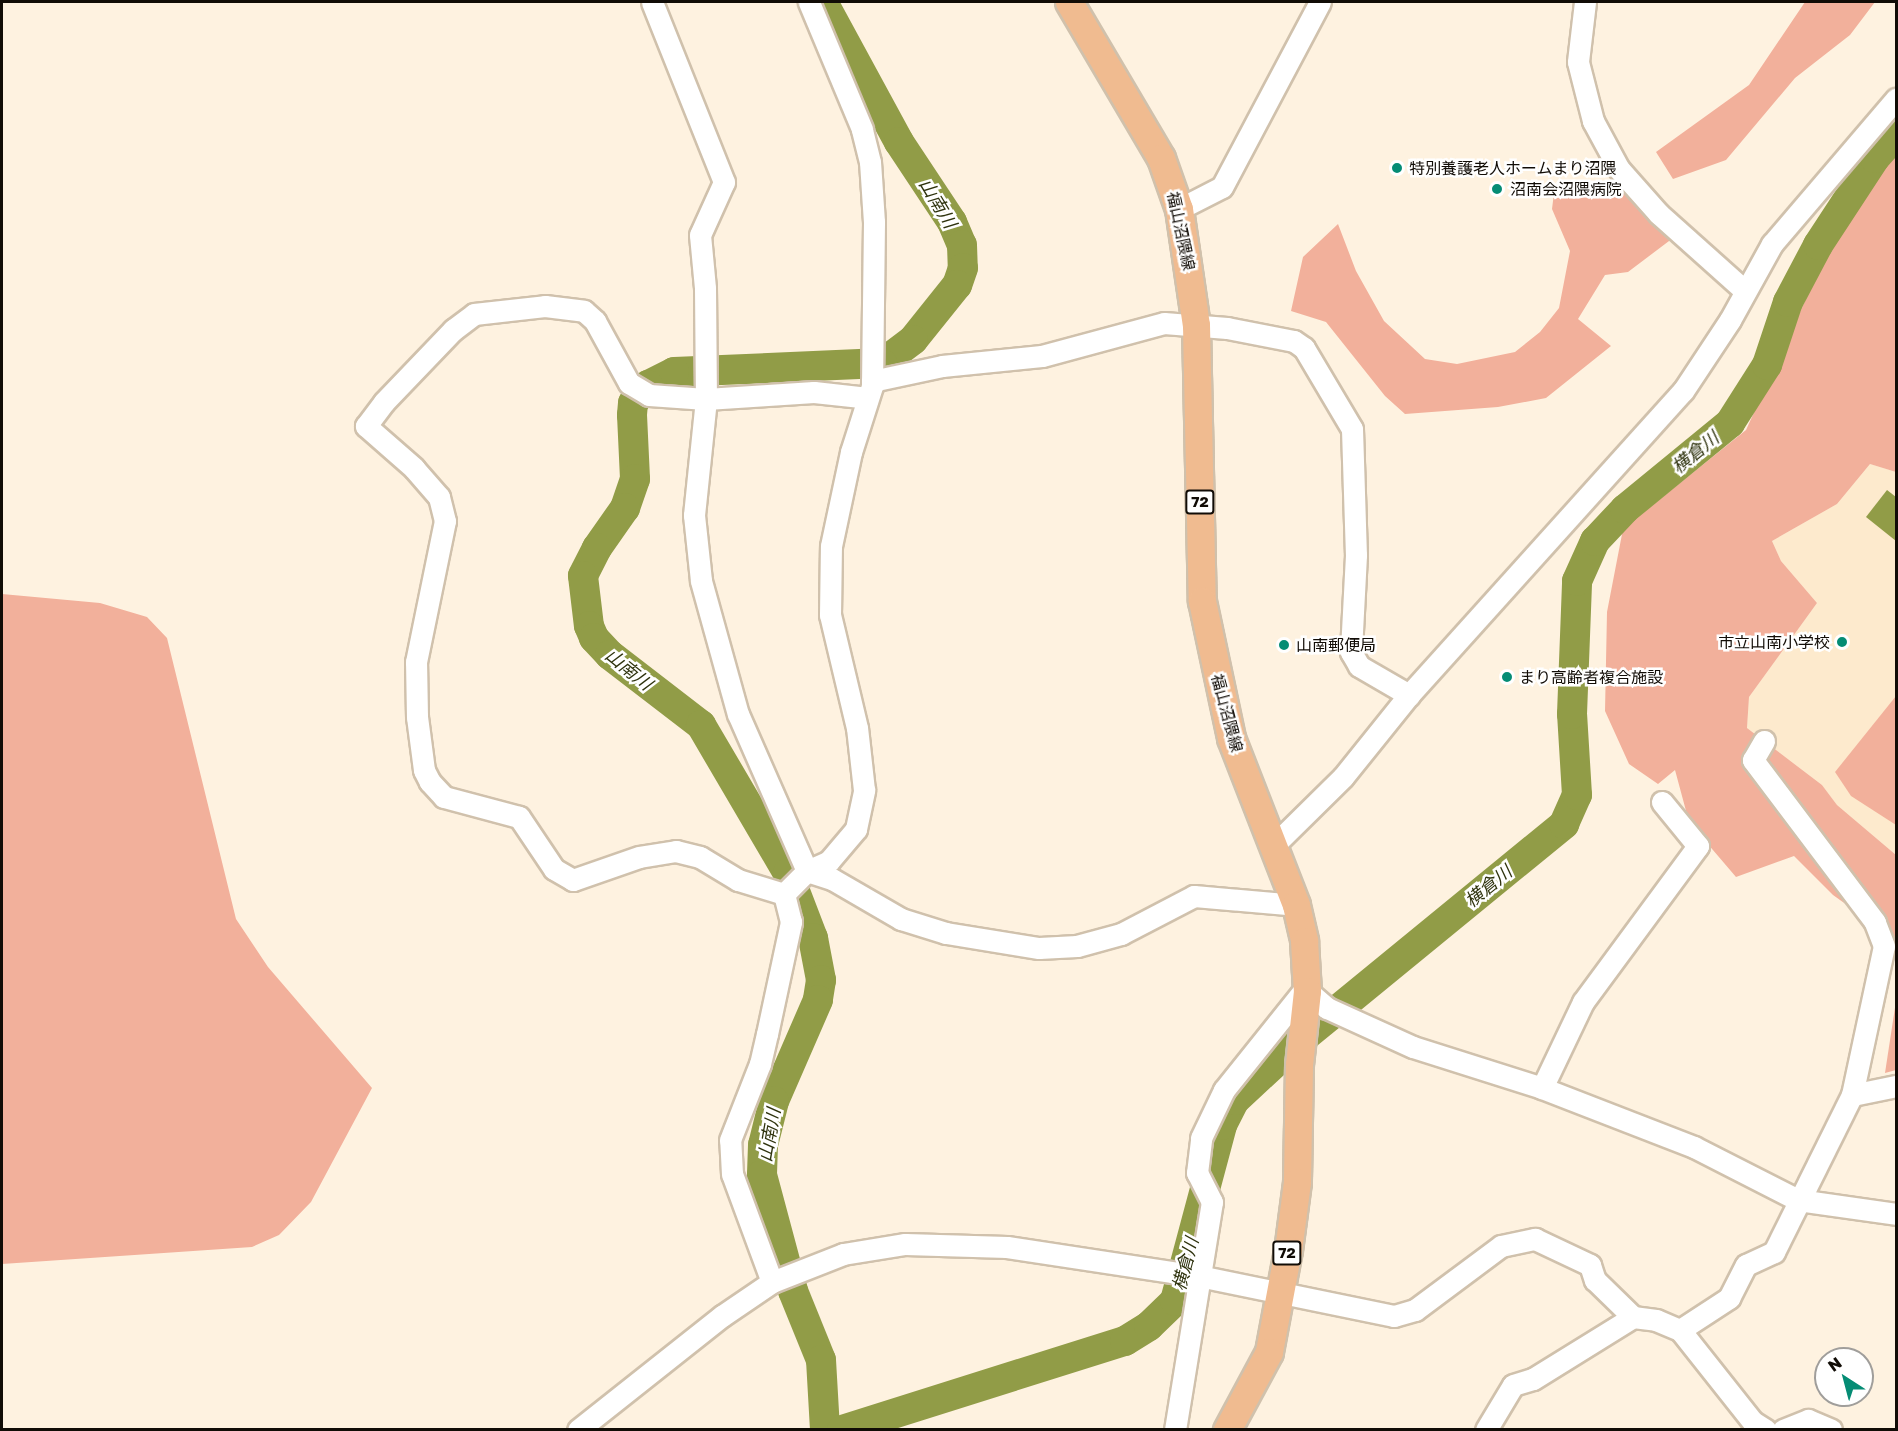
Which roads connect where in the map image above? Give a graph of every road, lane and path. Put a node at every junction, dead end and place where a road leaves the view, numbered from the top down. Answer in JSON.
{"nodes":[{"id":1,"x":652,"y":2,"type":"edge"},
{"id":2,"x":809,"y":2,"type":"edge"},
{"id":3,"x":1069,"y":2,"type":"edge"},
{"id":4,"x":1320,"y":2,"type":"edge"},
{"id":5,"x":1586,"y":2,"type":"edge"},
{"id":6,"x":1896,"y":99,"type":"edge"},
{"id":7,"x":1179,"y":209,"type":"junction"},
{"id":8,"x":1744,"y":290,"type":"junction"},
{"id":9,"x":1196,"y":325,"type":"junction"},
{"id":10,"x":870,"y":389,"type":"junction"},
{"id":11,"x":706,"y":399,"type":"junction"},
{"id":12,"x":1409,"y":695,"type":"junction"},
{"id":13,"x":1764,"y":741,"type":"dead end"},
{"id":14,"x":1662,"y":802,"type":"dead end"},
{"id":15,"x":1273,"y":846,"type":"junction"},
{"id":16,"x":807,"y":871,"type":"junction"},
{"id":17,"x":784,"y":894,"type":"junction"},
{"id":18,"x":1296,"y":905,"type":"junction"},
{"id":19,"x":1313,"y":1005,"type":"junction"},
{"id":20,"x":1896,"y":1086,"type":"edge"},
{"id":21,"x":1542,"y":1088,"type":"junction"},
{"id":22,"x":1852,"y":1095,"type":"junction"},
{"id":23,"x":1798,"y":1200,"type":"junction"},
{"id":24,"x":1896,"y":1214,"type":"edge"},
{"id":25,"x":1199,"y":1276,"type":"junction"},
{"id":26,"x":772,"y":1282,"type":"junction"},
{"id":27,"x":1279,"y":1293,"type":"junction"},
{"id":28,"x":1633,"y":1317,"type":"junction"},
{"id":29,"x":1680,"y":1330,"type":"junction"},
{"id":30,"x":578,"y":1430,"type":"edge"},
{"id":31,"x":1175,"y":1430,"type":"edge"},
{"id":32,"x":1227,"y":1430,"type":"edge"},
{"id":33,"x":1486,"y":1430,"type":"edge"},
{"id":34,"x":1766,"y":1430,"type":"edge"},
{"id":35,"x":1783,"y":1430,"type":"edge"},
{"id":36,"x":1831,"y":1430,"type":"edge"}],
"edges":[{"from":1,"to":11,"type":"street"},
{"from":2,"to":10,"type":"street"},
{"from":3,"to":7,"type":"main road","name":"福山沼隈線","number":"72"},
{"from":4,"to":7,"type":"street"},
{"from":5,"to":8,"type":"street"},
{"from":6,"to":8,"type":"street"},
{"from":7,"to":9,"type":"main road","name":"福山沼隈線","number":"72"},
{"from":8,"to":12,"type":"street"},
{"from":9,"to":10,"type":"street"},
{"from":9,"to":12,"type":"street"},
{"from":9,"to":15,"type":"main road","name":"福山沼隈線","number":"72"},
{"from":10,"to":11,"type":"street"},
{"from":10,"to":16,"type":"street"},
{"from":11,"to":16,"type":"street"},
{"from":11,"to":17,"type":"street"},
{"from":12,"to":15,"type":"street"},
{"from":13,"to":22,"type":"street"},
{"from":14,"to":21,"type":"street"},
{"from":15,"to":18,"type":"main road","name":"福山沼隈線","number":"72"},
{"from":16,"to":17,"type":"street"},
{"from":16,"to":18,"type":"street"},
{"from":17,"to":26,"type":"street"},
{"from":18,"to":19,"type":"main road","name":"福山沼隈線","number":"72"},
{"from":19,"to":21,"type":"street"},
{"from":19,"to":25,"type":"street"},
{"from":19,"to":27,"type":"main road","name":"福山沼隈線","number":"72"},
{"from":20,"to":22,"type":"street"},
{"from":21,"to":23,"type":"street"},
{"from":22,"to":23,"type":"street"},
{"from":23,"to":24,"type":"street"},
{"from":23,"to":29,"type":"street"},
{"from":25,"to":26,"type":"street"},
{"from":25,"to":27,"type":"street"},
{"from":25,"to":31,"type":"street"},
{"from":26,"to":30,"type":"street"},
{"from":27,"to":28,"type":"street"},
{"from":27,"to":32,"type":"main road","name":"福山沼隈線","number":"72"},
{"from":28,"to":29,"type":"street"},
{"from":28,"to":33,"type":"street"},
{"from":29,"to":34,"type":"street"},
{"from":35,"to":36,"type":"street"}]}
